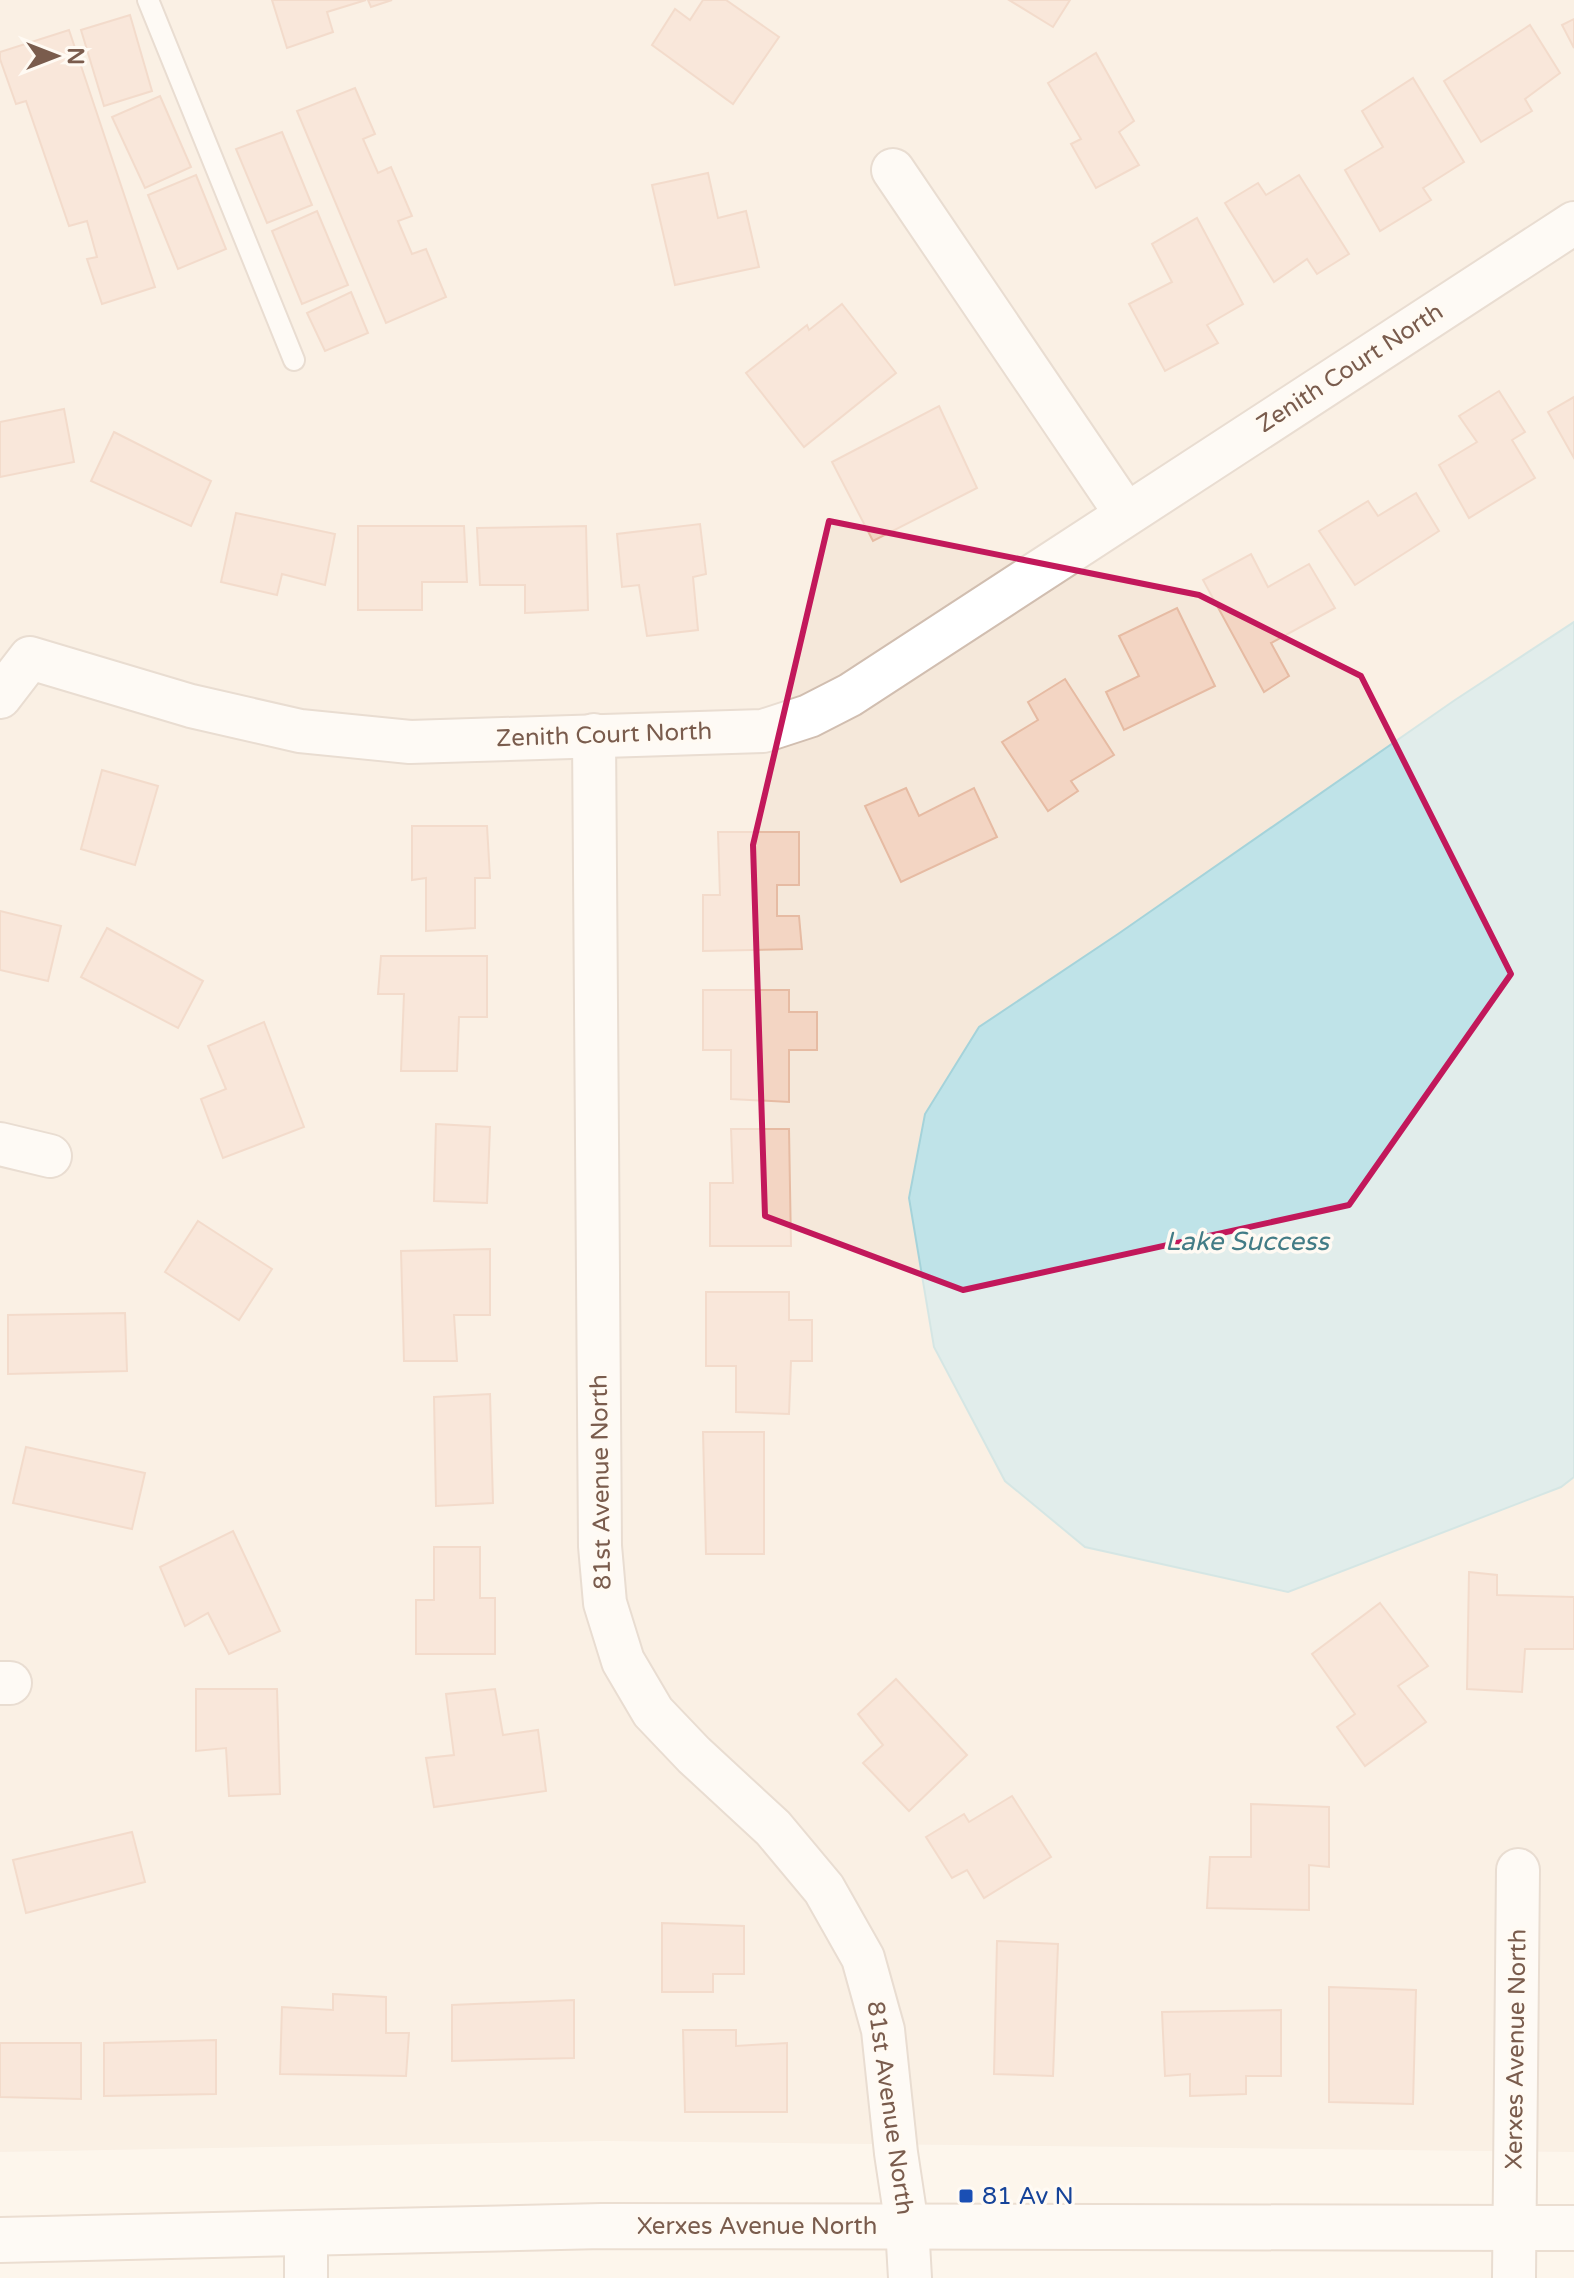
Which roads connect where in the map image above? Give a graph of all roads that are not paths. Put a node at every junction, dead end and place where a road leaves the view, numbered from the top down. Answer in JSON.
{"nodes":[{"id":1,"x":148,"y":0,"type":"edge"},
{"id":2,"x":893,"y":170,"type":"dead end"},
{"id":3,"x":1574,"y":223,"type":"edge"},
{"id":4,"x":294,"y":360,"type":"dead end"},
{"id":5,"x":1126,"y":514,"type":"junction"},
{"id":6,"x":0,"y":697,"type":"edge"},
{"id":7,"x":594,"y":735,"type":"junction"},
{"id":8,"x":0,"y":1144,"type":"edge"},
{"id":9,"x":50,"y":1156,"type":"dead end"},
{"id":10,"x":1518,"y":1870,"type":"dead end"},
{"id":11,"x":907,"y":2226,"type":"junction"},
{"id":12,"x":1514,"y":2228,"type":"junction"},
{"id":13,"x":1574,"y":2228,"type":"edge"},
{"id":14,"x":306,"y":2233,"type":"junction"},
{"id":15,"x":0,"y":2240,"type":"edge"},
{"id":16,"x":306,"y":2278,"type":"edge"},
{"id":17,"x":910,"y":2278,"type":"edge"},
{"id":18,"x":1514,"y":2278,"type":"edge"}],
"edges":[{"from":1,"to":4,"type":"lane"},
{"from":2,"to":5,"type":"street"},
{"from":3,"to":5,"type":"street","name":"Zenith Court North"},
{"from":5,"to":7,"type":"street","name":"Zenith Court North"},
{"from":6,"to":7,"type":"street","name":"Zenith Court North"},
{"from":7,"to":11,"type":"street","name":"81st Avenue North"},
{"from":8,"to":9,"type":"street"},
{"from":10,"to":12,"type":"street","name":"Xerxes Avenue North"},
{"from":11,"to":12,"type":"street","name":"Xerxes Avenue North"},
{"from":11,"to":14,"type":"street","name":"Xerxes Avenue North"},
{"from":11,"to":17,"type":"street","name":"81st Avenue North"},
{"from":12,"to":13,"type":"street","name":"Xerxes Avenue North"},
{"from":12,"to":18,"type":"street"},
{"from":14,"to":15,"type":"street","name":"Xerxes Avenue North"},
{"from":14,"to":16,"type":"street"}]}
